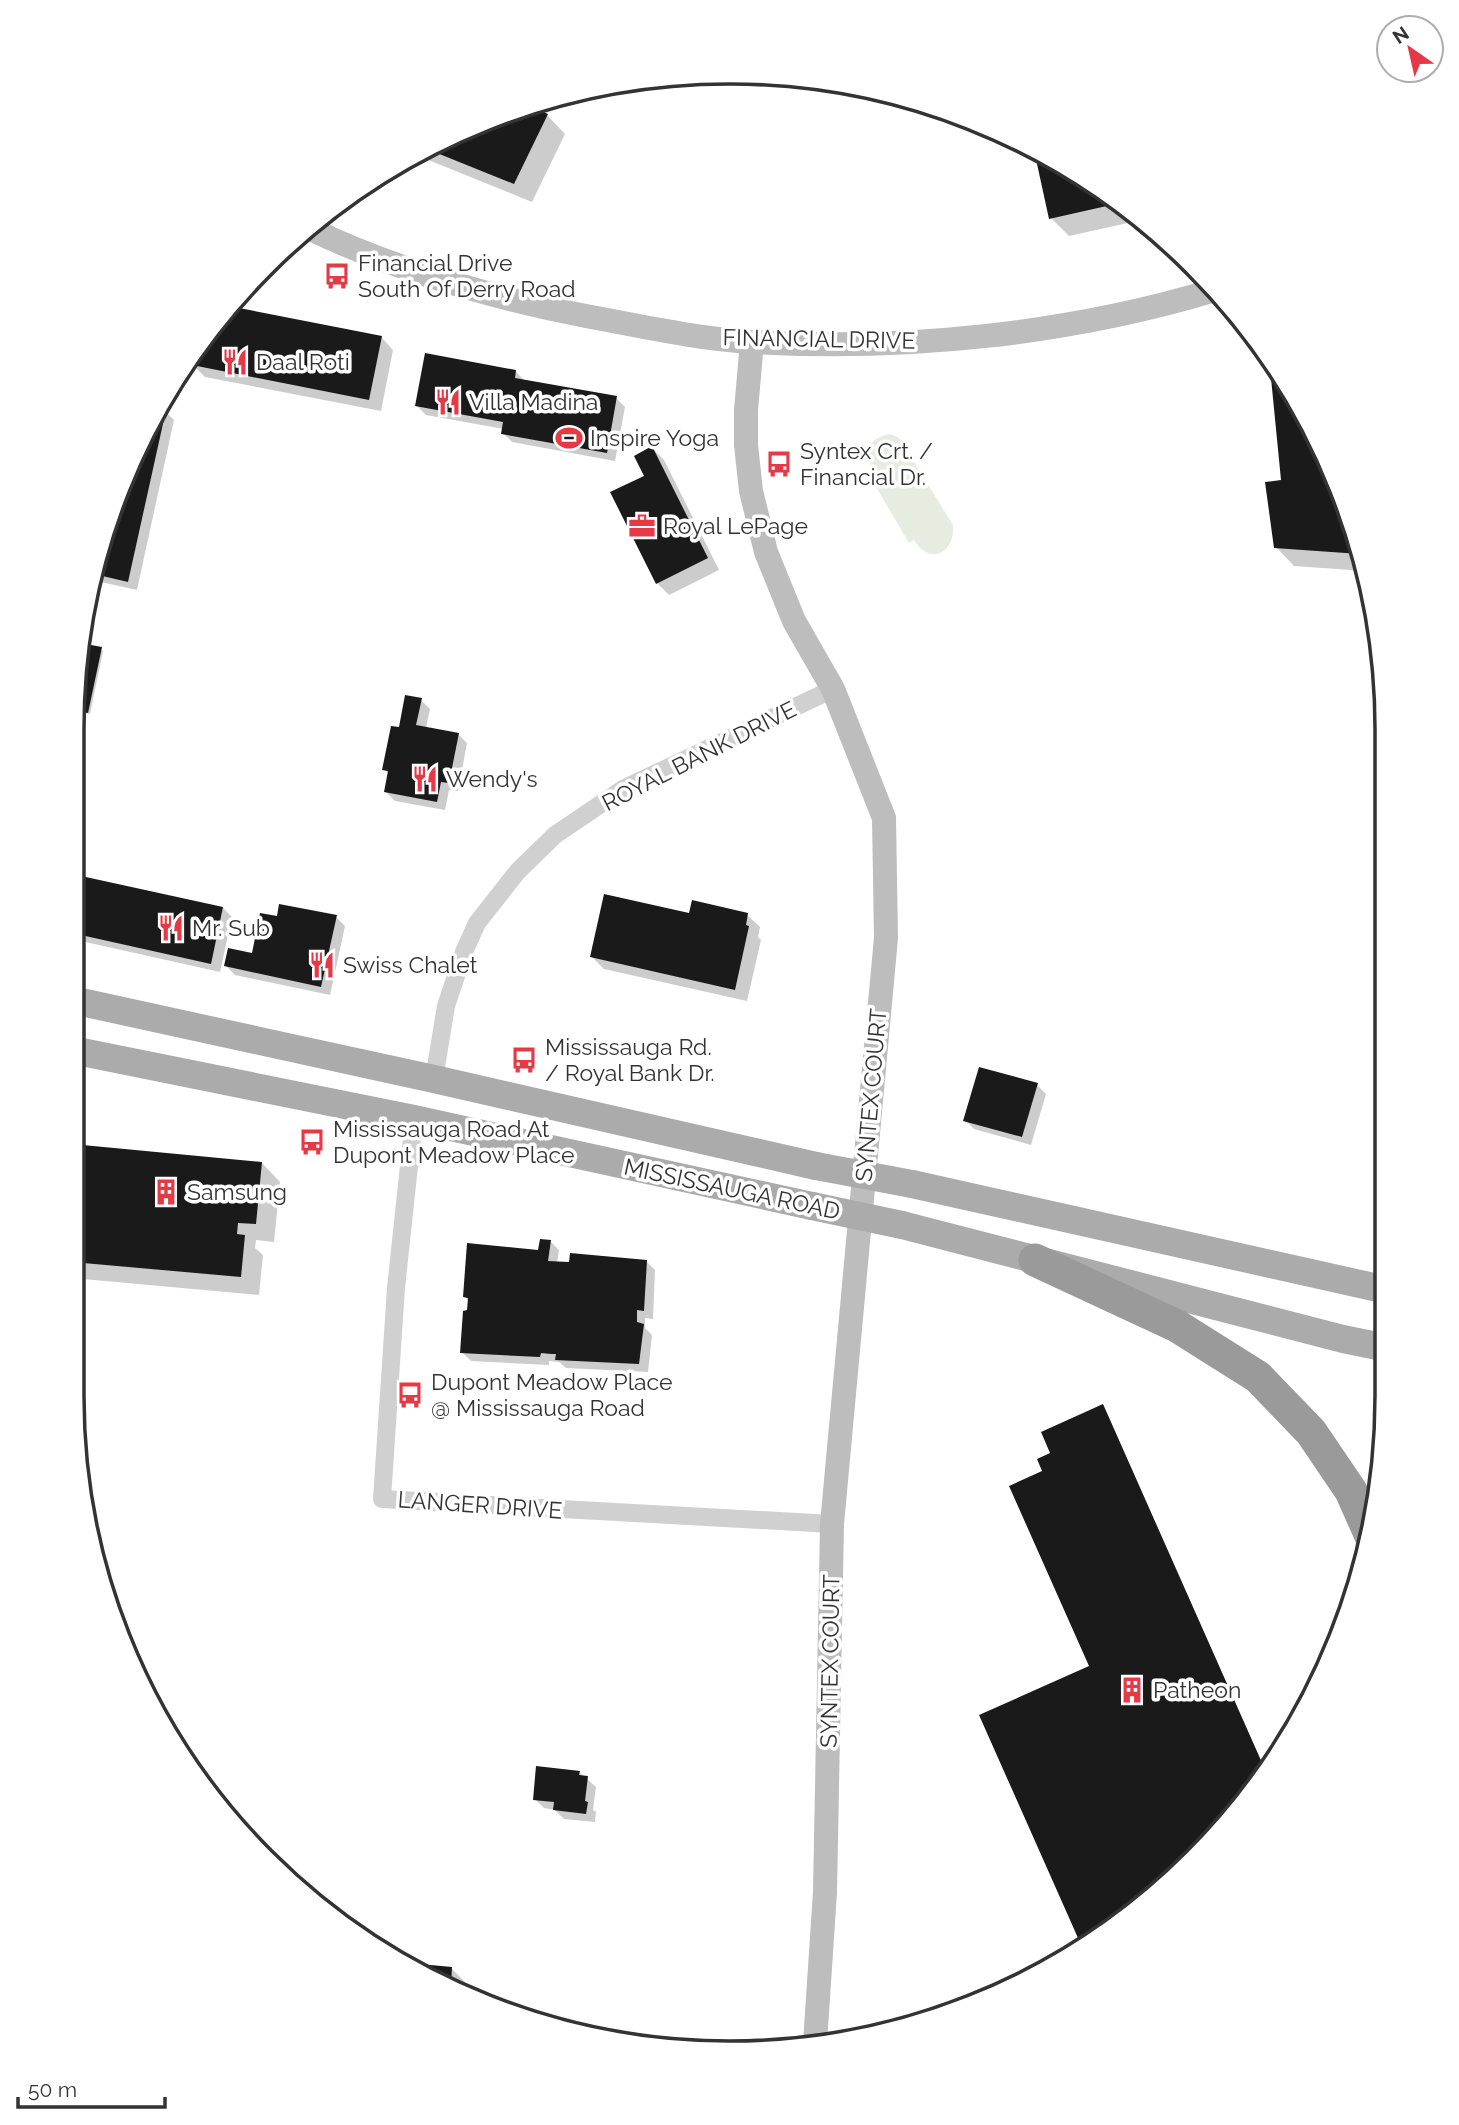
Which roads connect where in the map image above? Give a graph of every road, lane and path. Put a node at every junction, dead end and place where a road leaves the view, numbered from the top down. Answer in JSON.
{"nodes":[{"id":1,"x":318,"y":233,"type":"edge"},
{"id":2,"x":1204,"y":292,"type":"edge"},
{"id":3,"x":752,"y":342,"type":"junction"},
{"id":4,"x":833,"y":689,"type":"junction"},
{"id":5,"x":84,"y":1003,"type":"edge"},
{"id":6,"x":84,"y":1053,"type":"edge"},
{"id":7,"x":434,"y":1079,"type":"junction"},
{"id":8,"x":414,"y":1119,"type":"junction"},
{"id":9,"x":1035,"y":1260,"type":"junction"},
{"id":10,"x":1375,"y":1287,"type":"edge"},
{"id":11,"x":1375,"y":1346,"type":"edge"},
{"id":12,"x":1363,"y":1519,"type":"edge"},
{"id":13,"x":832,"y":1524,"type":"junction"},
{"id":14,"x":816,"y":2035,"type":"edge"}],
"edges":[{"from":1,"to":3,"type":"street","name":"FINANCIAL DRIVE"},
{"from":2,"to":3,"type":"street","name":"FINANCIAL DRIVE"},
{"from":3,"to":4,"type":"street","name":"SYNTEX COURT"},
{"from":4,"to":7,"type":"street","name":"ROYAL BANK DRIVE"},
{"from":4,"to":13,"type":"street","name":"SYNTEX COURT"},
{"from":5,"to":7,"type":"main road","name":"MISSISSAUGA ROAD"},
{"from":6,"to":8,"type":"main road","name":"MISSISSAUGA ROAD"},
{"from":7,"to":10,"type":"main road","name":"MISSISSAUGA ROAD","bridge":true},
{"from":8,"to":9,"type":"main road","name":"MISSISSAUGA ROAD","bridge":true},
{"from":8,"to":13,"type":"street","name":"LANGER DRIVE"},
{"from":9,"to":11,"type":"main road","name":"MISSISSAUGA ROAD"},
{"from":9,"to":12,"type":"highway"},
{"from":13,"to":14,"type":"street","name":"SYNTEX COURT"}]}
